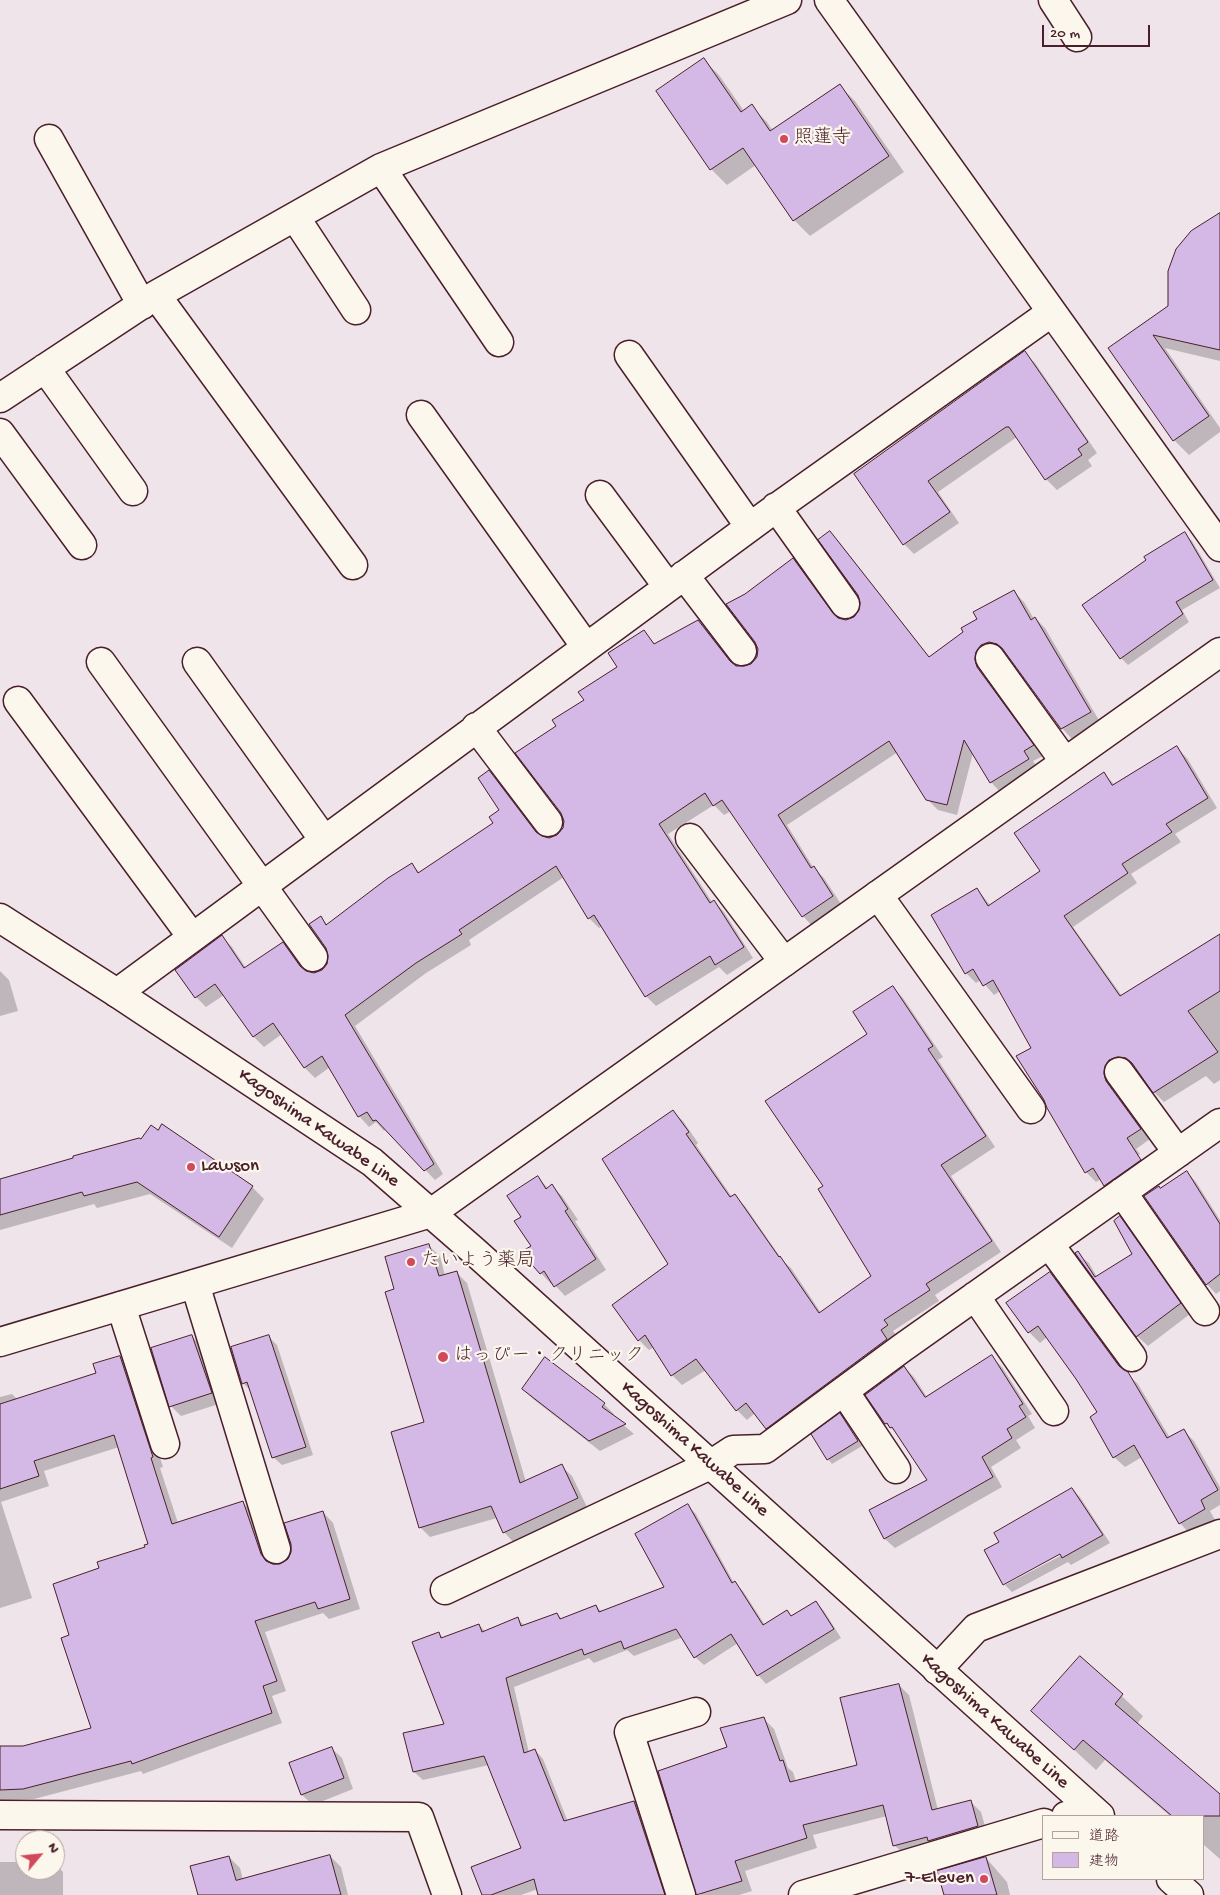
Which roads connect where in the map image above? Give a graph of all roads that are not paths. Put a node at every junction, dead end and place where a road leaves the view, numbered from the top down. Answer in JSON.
{"nodes":[{"id":1,"x":787,"y":0,"type":"edge"},
{"id":2,"x":829,"y":0,"type":"edge"},
{"id":3,"x":1053,"y":0,"type":"edge"},
{"id":4,"x":1077,"y":37,"type":"dead end"},
{"id":5,"x":49,"y":139,"type":"dead end"},
{"id":6,"x":381,"y":168,"type":"junction"},
{"id":7,"x":295,"y":217,"type":"junction"},
{"id":8,"x":149,"y":300,"type":"junction"},
{"id":9,"x":356,"y":310,"type":"dead end"},
{"id":10,"x":1052,"y":312,"type":"junction"},
{"id":11,"x":499,"y":342,"type":"dead end"},
{"id":12,"x":629,"y":355,"type":"dead end"},
{"id":13,"x":45,"y":368,"type":"junction"},
{"id":14,"x":0,"y":398,"type":"edge"},
{"id":15,"x":421,"y":415,"type":"dead end"},
{"id":16,"x":0,"y":433,"type":"edge"},
{"id":17,"x":133,"y":491,"type":"dead end"},
{"id":18,"x":600,"y":495,"type":"dead end"},
{"id":19,"x":776,"y":507,"type":"junction"},
{"id":20,"x":750,"y":527,"type":"junction"},
{"id":21,"x":82,"y":545,"type":"dead end"},
{"id":22,"x":1220,"y":547,"type":"edge"},
{"id":23,"x":353,"y":565,"type":"dead end"},
{"id":24,"x":676,"y":581,"type":"junction"},
{"id":25,"x":845,"y":604,"type":"dead end"},
{"id":26,"x":586,"y":647,"type":"junction"},
{"id":27,"x":742,"y":651,"type":"dead end"},
{"id":28,"x":1220,"y":652,"type":"edge"},
{"id":29,"x":990,"y":658,"type":"dead end"},
{"id":30,"x":102,"y":662,"type":"dead end"},
{"id":31,"x":197,"y":662,"type":"dead end"},
{"id":32,"x":18,"y":701,"type":"dead end"},
{"id":33,"x":476,"y":728,"type":"junction"},
{"id":34,"x":1065,"y":762,"type":"junction"},
{"id":35,"x":548,"y":822,"type":"dead end"},
{"id":36,"x":690,"y":838,"type":"dead end"},
{"id":37,"x":324,"y":840,"type":"junction"},
{"id":38,"x":262,"y":886,"type":"junction"},
{"id":39,"x":878,"y":895,"type":"junction"},
{"id":40,"x":0,"y":918,"type":"edge"},
{"id":41,"x":192,"y":937,"type":"junction"},
{"id":42,"x":313,"y":957,"type":"dead end"},
{"id":43,"x":784,"y":962,"type":"junction"},
{"id":44,"x":117,"y":992,"type":"junction"},
{"id":45,"x":1119,"y":1072,"type":"dead end"},
{"id":46,"x":1031,"y":1109,"type":"dead end"},
{"id":47,"x":1220,"y":1124,"type":"edge"},
{"id":48,"x":1178,"y":1153,"type":"junction"},
{"id":49,"x":1122,"y":1192,"type":"junction"},
{"id":50,"x":431,"y":1213,"type":"junction"},
{"id":51,"x":1049,"y":1244,"type":"junction"},
{"id":52,"x":195,"y":1284,"type":"junction"},
{"id":53,"x":975,"y":1296,"type":"junction"},
{"id":54,"x":121,"y":1306,"type":"junction"},
{"id":55,"x":1205,"y":1311,"type":"dead end"},
{"id":56,"x":0,"y":1342,"type":"edge"},
{"id":57,"x":1132,"y":1357,"type":"dead end"},
{"id":58,"x":844,"y":1390,"type":"junction"},
{"id":59,"x":1054,"y":1411,"type":"dead end"},
{"id":60,"x":166,"y":1444,"type":"dead end"},
{"id":61,"x":710,"y":1465,"type":"junction"},
{"id":62,"x":896,"y":1469,"type":"dead end"},
{"id":63,"x":1220,"y":1534,"type":"edge"},
{"id":64,"x":276,"y":1549,"type":"dead end"},
{"id":65,"x":445,"y":1590,"type":"dead end"},
{"id":66,"x":937,"y":1670,"type":"junction"},
{"id":67,"x":696,"y":1712,"type":"dead end"},
{"id":68,"x":1086,"y":1814,"type":"edge"},
{"id":69,"x":0,"y":1815,"type":"edge"},
{"id":70,"x":1042,"y":1824,"type":"edge"},
{"id":71,"x":1172,"y":1880,"type":"edge"},
{"id":72,"x":447,"y":1895,"type":"edge"},
{"id":73,"x":681,"y":1895,"type":"edge"},
{"id":74,"x":803,"y":1895,"type":"edge"},
{"id":75,"x":1189,"y":1895,"type":"edge"}],
"edges":[{"from":1,"to":6,"type":"street"},
{"from":2,"to":10,"type":"street"},
{"from":3,"to":4,"type":"street"},
{"from":5,"to":8,"type":"street"},
{"from":6,"to":7,"type":"street"},
{"from":6,"to":11,"type":"street"},
{"from":7,"to":8,"type":"street"},
{"from":7,"to":9,"type":"street"},
{"from":8,"to":13,"type":"street"},
{"from":8,"to":23,"type":"street"},
{"from":10,"to":19,"type":"street"},
{"from":10,"to":22,"type":"street"},
{"from":12,"to":20,"type":"street"},
{"from":13,"to":14,"type":"street"},
{"from":13,"to":17,"type":"street"},
{"from":15,"to":26,"type":"street"},
{"from":16,"to":21,"type":"street"},
{"from":18,"to":24,"type":"street"},
{"from":19,"to":20,"type":"street"},
{"from":19,"to":25,"type":"street"},
{"from":20,"to":24,"type":"street"},
{"from":24,"to":26,"type":"street"},
{"from":24,"to":27,"type":"street"},
{"from":26,"to":33,"type":"street"},
{"from":28,"to":34,"type":"street"},
{"from":29,"to":34,"type":"street"},
{"from":30,"to":38,"type":"street"},
{"from":31,"to":37,"type":"street"},
{"from":32,"to":41,"type":"street"},
{"from":33,"to":35,"type":"street"},
{"from":33,"to":37,"type":"street"},
{"from":34,"to":39,"type":"street"},
{"from":36,"to":43,"type":"street"},
{"from":37,"to":38,"type":"street"},
{"from":38,"to":41,"type":"street"},
{"from":38,"to":42,"type":"street"},
{"from":39,"to":43,"type":"street"},
{"from":39,"to":46,"type":"street"},
{"from":40,"to":44,"type":"street","name":"Kagoshima Kawabe Line"},
{"from":41,"to":44,"type":"street"},
{"from":43,"to":50,"type":"street"},
{"from":44,"to":50,"type":"street","name":"Kagoshima Kawabe Line"},
{"from":45,"to":48,"type":"street"},
{"from":47,"to":48,"type":"street"},
{"from":48,"to":49,"type":"street"},
{"from":49,"to":51,"type":"street"},
{"from":49,"to":55,"type":"street"},
{"from":50,"to":52,"type":"street"},
{"from":50,"to":61,"type":"street","name":"Kagoshima Kawabe Line"},
{"from":51,"to":53,"type":"street"},
{"from":51,"to":57,"type":"street"},
{"from":52,"to":54,"type":"street"},
{"from":52,"to":64,"type":"street"},
{"from":53,"to":58,"type":"street"},
{"from":53,"to":59,"type":"street"},
{"from":54,"to":56,"type":"street"},
{"from":54,"to":60,"type":"street"},
{"from":58,"to":61,"type":"street"},
{"from":58,"to":62,"type":"street"},
{"from":61,"to":65,"type":"street"},
{"from":61,"to":66,"type":"street","name":"Kagoshima Kawabe Line"},
{"from":63,"to":66,"type":"street"},
{"from":66,"to":68,"type":"street","name":"Kagoshima Kawabe Line"},
{"from":67,"to":73,"type":"street"},
{"from":69,"to":72,"type":"street"},
{"from":70,"to":74,"type":"street"},
{"from":71,"to":75,"type":"street"}]}
